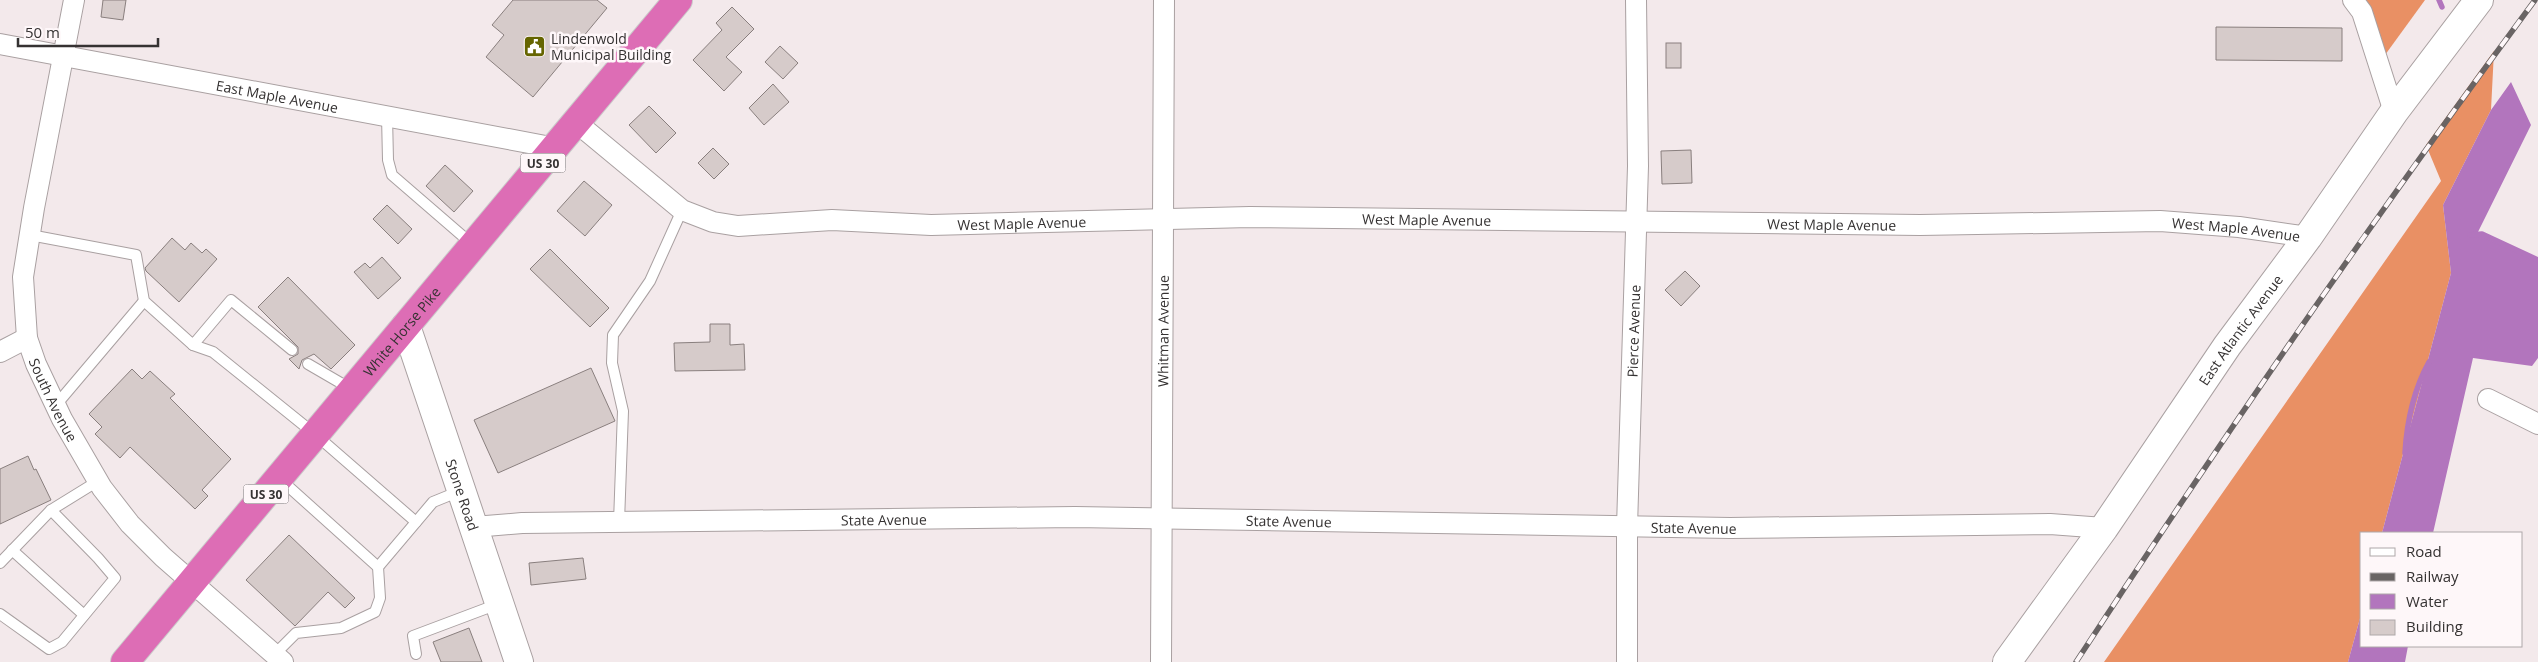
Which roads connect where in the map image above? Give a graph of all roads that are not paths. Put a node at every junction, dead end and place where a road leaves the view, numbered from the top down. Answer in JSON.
{"nodes":[{"id":1,"x":74,"y":0,"type":"edge"},
{"id":2,"x":678,"y":0,"type":"edge"},
{"id":3,"x":1164,"y":0,"type":"edge"},
{"id":4,"x":1636,"y":0,"type":"edge"},
{"id":5,"x":2353,"y":0,"type":"edge"},
{"id":6,"x":2479,"y":0,"type":"edge"},
{"id":7,"x":0,"y":44,"type":"edge"},
{"id":8,"x":63,"y":56,"type":"junction"},
{"id":9,"x":2394,"y":112,"type":"junction"},
{"id":10,"x":387,"y":116,"type":"junction"},
{"id":11,"x":577,"y":123,"type":"junction"},
{"id":12,"x":556,"y":148,"type":"junction"},
{"id":13,"x":682,"y":210,"type":"junction"},
{"id":14,"x":1163,"y":219,"type":"junction"},
{"id":15,"x":1636,"y":221,"type":"junction"},
{"id":16,"x":30,"y":235,"type":"junction"},
{"id":17,"x":2308,"y":237,"type":"junction"},
{"id":18,"x":474,"y":246,"type":"junction"},
{"id":19,"x":144,"y":301,"type":"junction"},
{"id":20,"x":406,"y":326,"type":"junction"},
{"id":21,"x":27,"y":338,"type":"junction"},
{"id":22,"x":193,"y":345,"type":"junction"},
{"id":23,"x":292,"y":350,"type":"dead end"},
{"id":24,"x":0,"y":352,"type":"edge"},
{"id":25,"x":308,"y":364,"type":"dead end"},
{"id":26,"x":354,"y":390,"type":"junction"},
{"id":27,"x":2488,"y":399,"type":"dead end"},
{"id":28,"x":56,"y":405,"type":"junction"},
{"id":29,"x":2538,"y":424,"type":"edge"},
{"id":30,"x":316,"y":435,"type":"junction"},
{"id":31,"x":280,"y":479,"type":"junction"},
{"id":32,"x":98,"y":481,"type":"junction"},
{"id":33,"x":461,"y":491,"type":"junction"},
{"id":34,"x":51,"y":510,"type":"junction"},
{"id":35,"x":1162,"y":519,"type":"junction"},
{"id":36,"x":416,"y":522,"type":"junction"},
{"id":37,"x":619,"y":522,"type":"junction"},
{"id":38,"x":1627,"y":526,"type":"junction"},
{"id":39,"x":474,"y":527,"type":"junction"},
{"id":40,"x":2104,"y":528,"type":"junction"},
{"id":41,"x":12,"y":550,"type":"junction"},
{"id":42,"x":0,"y":563,"type":"edge"},
{"id":43,"x":378,"y":567,"type":"junction"},
{"id":44,"x":193,"y":581,"type":"junction"},
{"id":45,"x":499,"y":603,"type":"junction"},
{"id":46,"x":0,"y":614,"type":"edge"},
{"id":47,"x":84,"y":615,"type":"junction"},
{"id":48,"x":416,"y":654,"type":"dead end"},
{"id":49,"x":279,"y":659,"type":"edge"},
{"id":50,"x":125,"y":662,"type":"edge"},
{"id":51,"x":519,"y":662,"type":"edge"},
{"id":52,"x":1161,"y":662,"type":"edge"},
{"id":53,"x":1627,"y":662,"type":"edge"},
{"id":54,"x":2007,"y":662,"type":"edge"}],
"edges":[{"from":1,"to":8,"type":"street","name":"South Avenue"},
{"from":2,"to":11,"type":"highway","name":"White Horse Pike","number":"US 30"},
{"from":3,"to":14,"type":"street","name":"Whitman Avenue"},
{"from":4,"to":15,"type":"street","name":"Pierce Avenue"},
{"from":5,"to":9,"type":"street"},
{"from":6,"to":9,"type":"street","name":"East Atlantic Avenue"},
{"from":7,"to":8,"type":"street","name":"East Maple Avenue"},
{"from":8,"to":10,"type":"street","name":"East Maple Avenue"},
{"from":8,"to":16,"type":"street","name":"South Avenue"},
{"from":9,"to":17,"type":"street","name":"East Atlantic Avenue"},
{"from":10,"to":12,"type":"street","name":"East Maple Avenue"},
{"from":10,"to":18,"type":"lane"},
{"from":11,"to":12,"type":"highway","name":"White Horse Pike","number":"US 30"},
{"from":11,"to":13,"type":"street","name":"West Maple Avenue"},
{"from":12,"to":18,"type":"highway","name":"White Horse Pike","number":"US 30"},
{"from":13,"to":14,"type":"street","name":"West Maple Avenue"},
{"from":13,"to":37,"type":"lane"},
{"from":14,"to":15,"type":"street","name":"West Maple Avenue"},
{"from":14,"to":35,"type":"street","name":"Whitman Avenue"},
{"from":15,"to":17,"type":"street","name":"West Maple Avenue"},
{"from":15,"to":38,"type":"street","name":"Pierce Avenue"},
{"from":16,"to":19,"type":"lane"},
{"from":16,"to":21,"type":"street","name":"South Avenue"},
{"from":17,"to":40,"type":"street","name":"East Atlantic Avenue"},
{"from":18,"to":20,"type":"highway","name":"White Horse Pike","number":"US 30"},
{"from":19,"to":22,"type":"lane"},
{"from":19,"to":28,"type":"lane"},
{"from":20,"to":26,"type":"highway","name":"White Horse Pike","number":"US 30"},
{"from":20,"to":33,"type":"street","name":"Stone Road"},
{"from":21,"to":24,"type":"street"},
{"from":21,"to":28,"type":"street","name":"South Avenue"},
{"from":22,"to":23,"type":"lane"},
{"from":22,"to":30,"type":"lane"},
{"from":25,"to":26,"type":"lane"},
{"from":26,"to":30,"type":"highway","name":"White Horse Pike","number":"US 30"},
{"from":27,"to":29,"type":"street"},
{"from":28,"to":32,"type":"street","name":"South Avenue"},
{"from":30,"to":31,"type":"highway","name":"White Horse Pike","number":"US 30"},
{"from":30,"to":36,"type":"lane"},
{"from":31,"to":43,"type":"lane"},
{"from":31,"to":44,"type":"highway","name":"White Horse Pike","number":"US 30"},
{"from":32,"to":34,"type":"lane"},
{"from":32,"to":44,"type":"street","name":"South Avenue"},
{"from":33,"to":36,"type":"lane"},
{"from":33,"to":39,"type":"street","name":"Stone Road"},
{"from":34,"to":41,"type":"lane"},
{"from":34,"to":47,"type":"lane"},
{"from":35,"to":37,"type":"street","name":"State Avenue"},
{"from":35,"to":38,"type":"street","name":"State Avenue"},
{"from":35,"to":52,"type":"street","name":"Whitman Avenue"},
{"from":36,"to":43,"type":"lane"},
{"from":37,"to":39,"type":"street","name":"State Avenue"},
{"from":38,"to":40,"type":"street","name":"State Avenue"},
{"from":38,"to":53,"type":"street","name":"Pierce Avenue"},
{"from":39,"to":45,"type":"street","name":"Stone Road"},
{"from":40,"to":54,"type":"street","name":"East Atlantic Avenue"},
{"from":41,"to":42,"type":"lane"},
{"from":41,"to":47,"type":"lane"},
{"from":43,"to":49,"type":"lane"},
{"from":44,"to":49,"type":"street","name":"South Avenue"},
{"from":44,"to":50,"type":"highway","name":"White Horse Pike","number":"US 30"},
{"from":45,"to":48,"type":"lane"},
{"from":45,"to":51,"type":"street","name":"Stone Road"},
{"from":46,"to":47,"type":"lane"}]}
